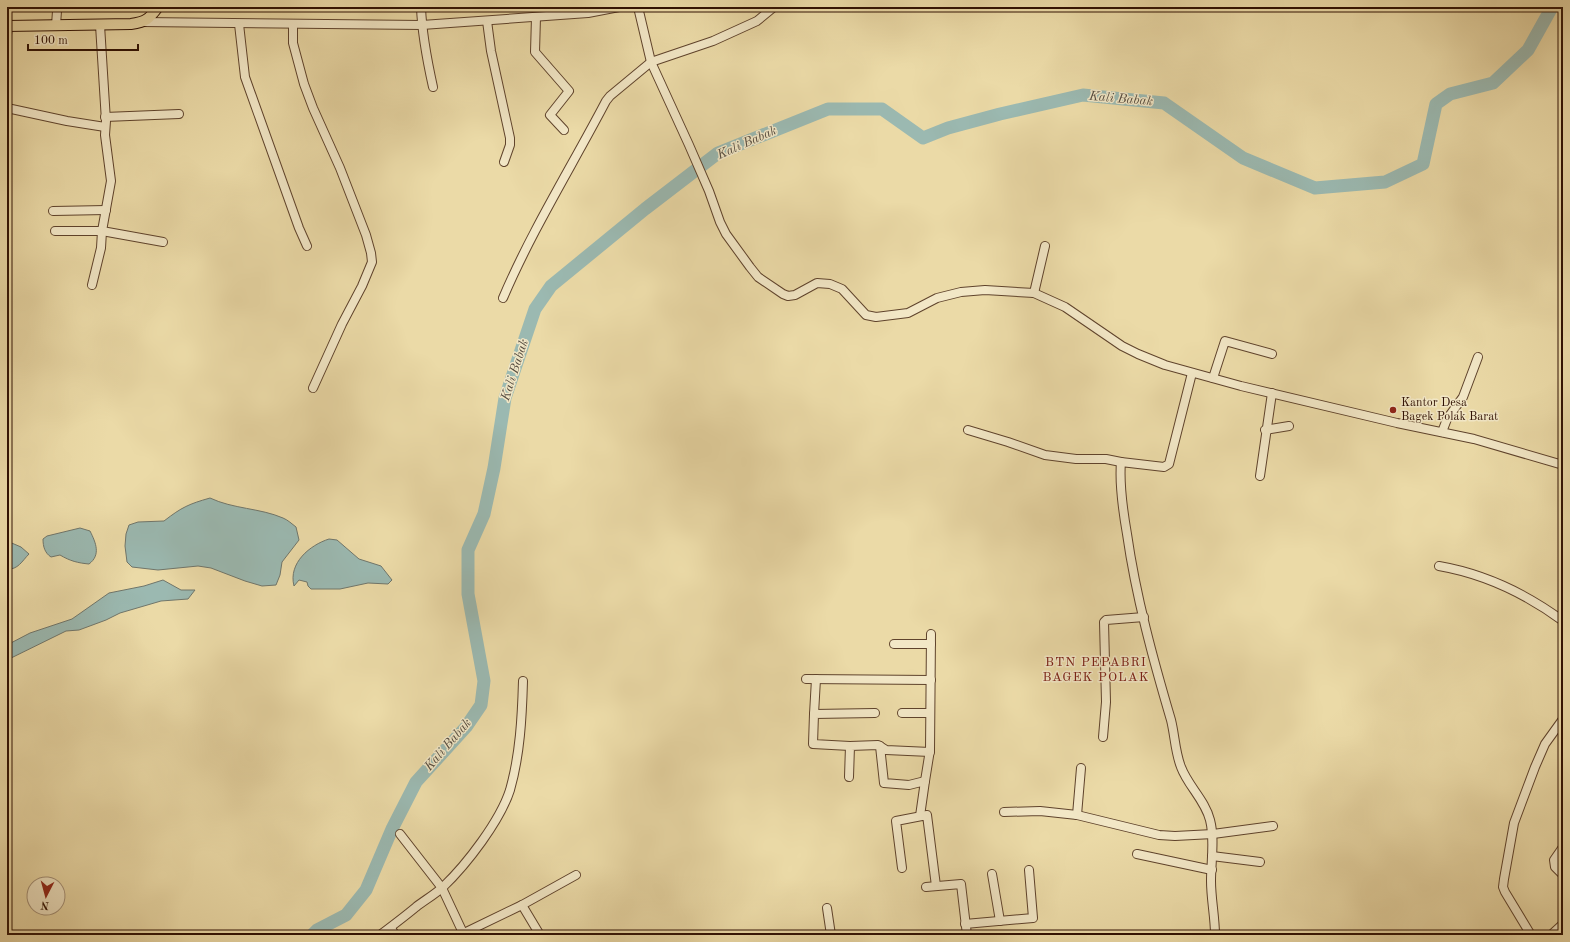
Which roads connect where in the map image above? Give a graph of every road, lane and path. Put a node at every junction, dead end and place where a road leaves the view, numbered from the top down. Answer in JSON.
{"nodes":[{"id":1,"x":59,"y":7,"type":"edge"},
{"id":2,"x":158,"y":7,"type":"edge"},
{"id":3,"x":421,"y":7,"type":"edge"},
{"id":4,"x":557,"y":7,"type":"edge"},
{"id":5,"x":619,"y":7,"type":"edge"},
{"id":6,"x":639,"y":7,"type":"edge"},
{"id":7,"x":774,"y":7,"type":"edge"},
{"id":8,"x":559,"y":16,"type":"junction"},
{"id":9,"x":536,"y":17,"type":"junction"},
{"id":10,"x":487,"y":21,"type":"junction"},
{"id":11,"x":142,"y":22,"type":"junction"},
{"id":12,"x":239,"y":24,"type":"junction"},
{"id":13,"x":293,"y":24,"type":"junction"},
{"id":14,"x":56,"y":25,"type":"junction"},
{"id":15,"x":422,"y":25,"type":"junction"},
{"id":16,"x":100,"y":26,"type":"junction"},
{"id":17,"x":7,"y":29,"type":"edge"},
{"id":18,"x":651,"y":62,"type":"junction"},
{"id":19,"x":433,"y":87,"type":"dead end"},
{"id":20,"x":7,"y":108,"type":"edge"},
{"id":21,"x":179,"y":114,"type":"dead end"},
{"id":22,"x":105,"y":116,"type":"junction"},
{"id":23,"x":105,"y":127,"type":"junction"},
{"id":24,"x":564,"y":130,"type":"dead end"},
{"id":25,"x":504,"y":162,"type":"dead end"},
{"id":26,"x":106,"y":210,"type":"junction"},
{"id":27,"x":53,"y":212,"type":"dead end"},
{"id":28,"x":55,"y":231,"type":"dead end"},
{"id":29,"x":102,"y":231,"type":"junction"},
{"id":30,"x":163,"y":242,"type":"dead end"},
{"id":31,"x":307,"y":246,"type":"dead end"},
{"id":32,"x":1046,"y":246,"type":"dead end"},
{"id":33,"x":92,"y":285,"type":"dead end"},
{"id":34,"x":1034,"y":293,"type":"junction"},
{"id":35,"x":503,"y":298,"type":"dead end"},
{"id":36,"x":1272,"y":354,"type":"dead end"},
{"id":37,"x":1478,"y":357,"type":"dead end"},
{"id":38,"x":1192,"y":373,"type":"junction"},
{"id":39,"x":1213,"y":378,"type":"junction"},
{"id":40,"x":313,"y":388,"type":"dead end"},
{"id":41,"x":1272,"y":392,"type":"junction"},
{"id":42,"x":1289,"y":426,"type":"dead end"},
{"id":43,"x":968,"y":430,"type":"dead end"},
{"id":44,"x":1266,"y":430,"type":"junction"},
{"id":45,"x":1442,"y":432,"type":"junction"},
{"id":46,"x":1121,"y":462,"type":"junction"},
{"id":47,"x":1563,"y":465,"type":"edge"},
{"id":48,"x":1260,"y":476,"type":"dead end"},
{"id":49,"x":1438,"y":566,"type":"dead end"},
{"id":50,"x":1144,"y":617,"type":"junction"},
{"id":51,"x":1563,"y":621,"type":"edge"},
{"id":52,"x":931,"y":634,"type":"dead end"},
{"id":53,"x":894,"y":644,"type":"dead end"},
{"id":54,"x":931,"y":644,"type":"junction"},
{"id":55,"x":806,"y":679,"type":"dead end"},
{"id":56,"x":816,"y":679,"type":"junction"},
{"id":57,"x":931,"y":680,"type":"junction"},
{"id":58,"x":523,"y":681,"type":"dead end"},
{"id":59,"x":875,"y":713,"type":"dead end"},
{"id":60,"x":902,"y":713,"type":"dead end"},
{"id":61,"x":930,"y":713,"type":"junction"},
{"id":62,"x":814,"y":714,"type":"junction"},
{"id":63,"x":1563,"y":719,"type":"edge"},
{"id":64,"x":1103,"y":737,"type":"dead end"},
{"id":65,"x":850,"y":746,"type":"junction"},
{"id":66,"x":880,"y":746,"type":"junction"},
{"id":67,"x":930,"y":752,"type":"junction"},
{"id":68,"x":1081,"y":768,"type":"dead end"},
{"id":69,"x":849,"y":777,"type":"dead end"},
{"id":70,"x":925,"y":781,"type":"junction"},
{"id":71,"x":1004,"y":812,"type":"dead end"},
{"id":72,"x":1077,"y":815,"type":"junction"},
{"id":73,"x":920,"y":816,"type":"junction"},
{"id":74,"x":1273,"y":826,"type":"dead end"},
{"id":75,"x":400,"y":834,"type":"dead end"},
{"id":76,"x":1213,"y":834,"type":"junction"},
{"id":77,"x":1563,"y":847,"type":"edge"},
{"id":78,"x":1137,"y":854,"type":"dead end"},
{"id":79,"x":1212,"y":856,"type":"junction"},
{"id":80,"x":1260,"y":862,"type":"dead end"},
{"id":81,"x":902,"y":868,"type":"dead end"},
{"id":82,"x":1029,"y":870,"type":"dead end"},
{"id":83,"x":1212,"y":870,"type":"junction"},
{"id":84,"x":992,"y":874,"type":"dead end"},
{"id":85,"x":576,"y":875,"type":"dead end"},
{"id":86,"x":1563,"y":875,"type":"edge"},
{"id":87,"x":936,"y":886,"type":"junction"},
{"id":88,"x":926,"y":887,"type":"dead end"},
{"id":89,"x":442,"y":888,"type":"junction"},
{"id":90,"x":522,"y":905,"type":"junction"},
{"id":91,"x":827,"y":908,"type":"dead end"},
{"id":92,"x":1000,"y":921,"type":"junction"},
{"id":93,"x":965,"y":924,"type":"junction"},
{"id":94,"x":1563,"y":924,"type":"edge"},
{"id":95,"x":392,"y":931,"type":"edge"},
{"id":96,"x":464,"y":934,"type":"edge"},
{"id":97,"x":380,"y":935,"type":"edge"},
{"id":98,"x":540,"y":935,"type":"edge"},
{"id":99,"x":831,"y":935,"type":"edge"},
{"id":100,"x":966,"y":935,"type":"edge"},
{"id":101,"x":1215,"y":935,"type":"edge"},
{"id":102,"x":1531,"y":935,"type":"edge"},
{"id":103,"x":1551,"y":935,"type":"edge"}],
"edges":[{"from":1,"to":14,"type":"street"},
{"from":2,"to":11,"type":"main road"},
{"from":3,"to":15,"type":"street"},
{"from":4,"to":8,"type":"street"},
{"from":5,"to":8,"type":"street"},
{"from":6,"to":18,"type":"street"},
{"from":7,"to":18,"type":"street"},
{"from":8,"to":9,"type":"street"},
{"from":9,"to":10,"type":"street"},
{"from":9,"to":24,"type":"street"},
{"from":10,"to":15,"type":"street"},
{"from":10,"to":25,"type":"street"},
{"from":11,"to":12,"type":"street"},
{"from":11,"to":16,"type":"main road"},
{"from":12,"to":13,"type":"street"},
{"from":12,"to":31,"type":"street"},
{"from":13,"to":15,"type":"street"},
{"from":13,"to":40,"type":"street"},
{"from":14,"to":16,"type":"main road"},
{"from":14,"to":17,"type":"main road"},
{"from":15,"to":19,"type":"street"},
{"from":16,"to":22,"type":"street"},
{"from":18,"to":34,"type":"street"},
{"from":18,"to":35,"type":"street"},
{"from":20,"to":23,"type":"street"},
{"from":21,"to":22,"type":"street"},
{"from":22,"to":23,"type":"street"},
{"from":23,"to":26,"type":"street"},
{"from":26,"to":27,"type":"street"},
{"from":26,"to":29,"type":"street"},
{"from":28,"to":29,"type":"street"},
{"from":29,"to":30,"type":"street"},
{"from":29,"to":33,"type":"street"},
{"from":32,"to":34,"type":"street"},
{"from":34,"to":38,"type":"street"},
{"from":36,"to":39,"type":"street"},
{"from":37,"to":45,"type":"street"},
{"from":38,"to":39,"type":"street"},
{"from":38,"to":46,"type":"street"},
{"from":39,"to":41,"type":"street"},
{"from":41,"to":44,"type":"street"},
{"from":41,"to":45,"type":"street"},
{"from":42,"to":44,"type":"street"},
{"from":43,"to":46,"type":"street"},
{"from":44,"to":48,"type":"street"},
{"from":45,"to":47,"type":"street"},
{"from":46,"to":50,"type":"street"},
{"from":49,"to":51,"type":"street"},
{"from":50,"to":64,"type":"street"},
{"from":50,"to":76,"type":"street"},
{"from":52,"to":54,"type":"street"},
{"from":53,"to":54,"type":"street"},
{"from":54,"to":57,"type":"street"},
{"from":55,"to":56,"type":"street"},
{"from":56,"to":57,"type":"street"},
{"from":56,"to":62,"type":"street"},
{"from":57,"to":61,"type":"street"},
{"from":58,"to":89,"type":"street"},
{"from":59,"to":62,"type":"street"},
{"from":60,"to":61,"type":"street"},
{"from":61,"to":67,"type":"street"},
{"from":62,"to":65,"type":"street"},
{"from":63,"to":102,"type":"street"},
{"from":65,"to":66,"type":"street"},
{"from":65,"to":69,"type":"street"},
{"from":66,"to":67,"type":"street"},
{"from":66,"to":70,"type":"street"},
{"from":67,"to":70,"type":"street"},
{"from":68,"to":72,"type":"street"},
{"from":70,"to":73,"type":"street"},
{"from":71,"to":72,"type":"street"},
{"from":72,"to":76,"type":"street"},
{"from":73,"to":81,"type":"street"},
{"from":73,"to":87,"type":"street"},
{"from":74,"to":76,"type":"street"},
{"from":75,"to":89,"type":"street"},
{"from":76,"to":79,"type":"street"},
{"from":77,"to":86,"type":"street"},
{"from":78,"to":83,"type":"street"},
{"from":79,"to":80,"type":"street"},
{"from":79,"to":83,"type":"street"},
{"from":82,"to":92,"type":"street"},
{"from":83,"to":101,"type":"street"},
{"from":84,"to":92,"type":"street"},
{"from":85,"to":90,"type":"street"},
{"from":87,"to":88,"type":"street"},
{"from":87,"to":93,"type":"street"},
{"from":89,"to":95,"type":"street"},
{"from":89,"to":96,"type":"street"},
{"from":90,"to":96,"type":"street"},
{"from":90,"to":98,"type":"street"},
{"from":91,"to":99,"type":"street"},
{"from":92,"to":93,"type":"street"},
{"from":93,"to":100,"type":"street"},
{"from":94,"to":103,"type":"street"},
{"from":95,"to":97,"type":"street"}]}
